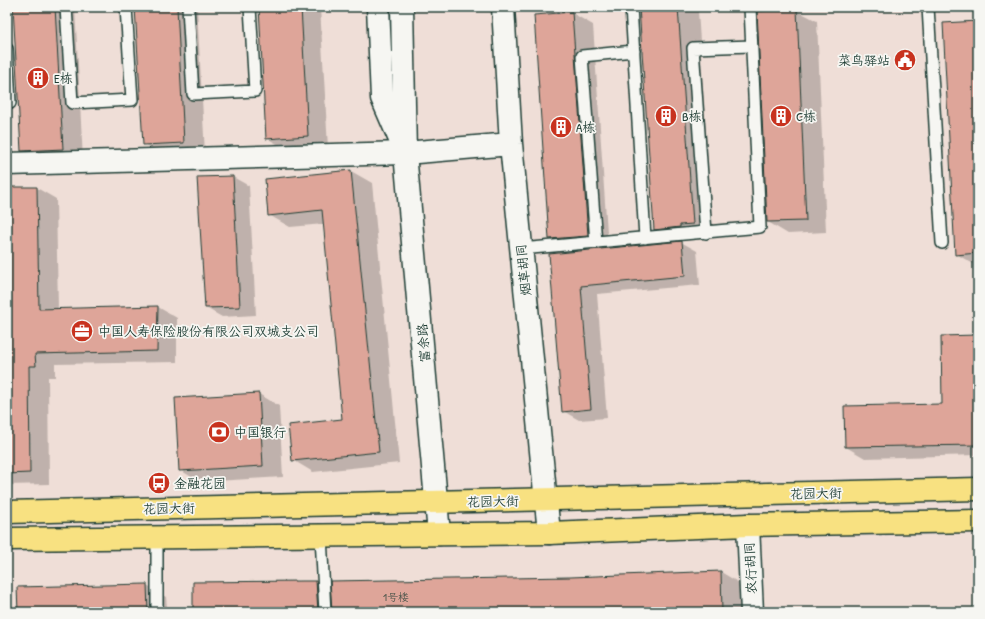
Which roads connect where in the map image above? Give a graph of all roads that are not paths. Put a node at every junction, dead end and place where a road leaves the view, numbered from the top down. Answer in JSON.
{"nodes":[{"id":1,"x":66,"y":7,"type":"edge"},
{"id":2,"x":126,"y":7,"type":"edge"},
{"id":3,"x":188,"y":7,"type":"edge"},
{"id":4,"x":250,"y":7,"type":"edge"},
{"id":5,"x":378,"y":7,"type":"edge"},
{"id":6,"x":402,"y":7,"type":"edge"},
{"id":7,"x":503,"y":7,"type":"edge"},
{"id":8,"x":631,"y":7,"type":"edge"},
{"id":9,"x":750,"y":7,"type":"edge"},
{"id":10,"x":928,"y":7,"type":"edge"},
{"id":11,"x":931,"y":7,"type":"edge"},
{"id":12,"x":752,"y":46,"type":"junction"},
{"id":13,"x":7,"y":50,"type":"edge"},
{"id":14,"x":634,"y":51,"type":"junction"},
{"id":15,"x":10,"y":103,"type":"dead end"},
{"id":16,"x":511,"y":144,"type":"junction"},
{"id":17,"x":405,"y":153,"type":"junction"},
{"id":18,"x":7,"y":164,"type":"edge"},
{"id":19,"x":706,"y":232,"type":"junction"},
{"id":20,"x":645,"y":238,"type":"junction"},
{"id":21,"x":596,"y":243,"type":"junction"},
{"id":22,"x":942,"y":243,"type":"dead end"},
{"id":23,"x":521,"y":250,"type":"junction"},
{"id":24,"x":978,"y":489,"type":"edge"},
{"id":25,"x":545,"y":500,"type":"junction"},
{"id":26,"x":437,"y":503,"type":"junction"},
{"id":27,"x":7,"y":512,"type":"edge"},
{"id":28,"x":978,"y":522,"type":"edge"},
{"id":29,"x":748,"y":525,"type":"junction"},
{"id":30,"x":549,"y":533,"type":"junction"},
{"id":31,"x":439,"y":534,"type":"junction"},
{"id":32,"x":321,"y":536,"type":"junction"},
{"id":33,"x":157,"y":537,"type":"junction"},
{"id":34,"x":7,"y":539,"type":"edge"},
{"id":35,"x":157,"y":612,"type":"edge"},
{"id":36,"x":325,"y":612,"type":"edge"},
{"id":37,"x":752,"y":612,"type":"edge"}],
"edges":[{"from":1,"to":2,"type":"lane"},
{"from":3,"to":4,"type":"lane"},
{"from":5,"to":17,"type":"street","name":"富余路"},
{"from":6,"to":17,"type":"street","name":"富余路"},
{"from":7,"to":16,"type":"street","name":"烟草胡同"},
{"from":8,"to":14,"type":"lane"},
{"from":9,"to":12,"type":"lane"},
{"from":10,"to":11,"type":"lane"},
{"from":10,"to":22,"type":"lane"},
{"from":12,"to":19,"type":"lane"},
{"from":12,"to":19,"type":"lane"},
{"from":13,"to":15,"type":"lane"},
{"from":14,"to":20,"type":"lane"},
{"from":14,"to":21,"type":"lane"},
{"from":16,"to":17,"type":"street"},
{"from":16,"to":23,"type":"street","name":"烟草胡同"},
{"from":17,"to":18,"type":"street"},
{"from":17,"to":26,"type":"street","name":"富余路"},
{"from":19,"to":20,"type":"lane"},
{"from":20,"to":21,"type":"lane"},
{"from":21,"to":23,"type":"lane"},
{"from":23,"to":25,"type":"street","name":"烟草胡同"},
{"from":24,"to":25,"type":"main road","name":"花园大街"},
{"from":25,"to":26,"type":"main road","name":"花园大街"},
{"from":25,"to":30,"type":"street","name":"烟草胡同"},
{"from":26,"to":27,"type":"main road","name":"花园大街"},
{"from":26,"to":31,"type":"street","name":"富余路"},
{"from":28,"to":29,"type":"main road"},
{"from":29,"to":30,"type":"main road"},
{"from":29,"to":37,"type":"street","name":"农行胡同"},
{"from":30,"to":31,"type":"main road"},
{"from":31,"to":32,"type":"main road"},
{"from":32,"to":33,"type":"main road"},
{"from":32,"to":36,"type":"lane"},
{"from":33,"to":34,"type":"main road"},
{"from":33,"to":35,"type":"lane"}]}
